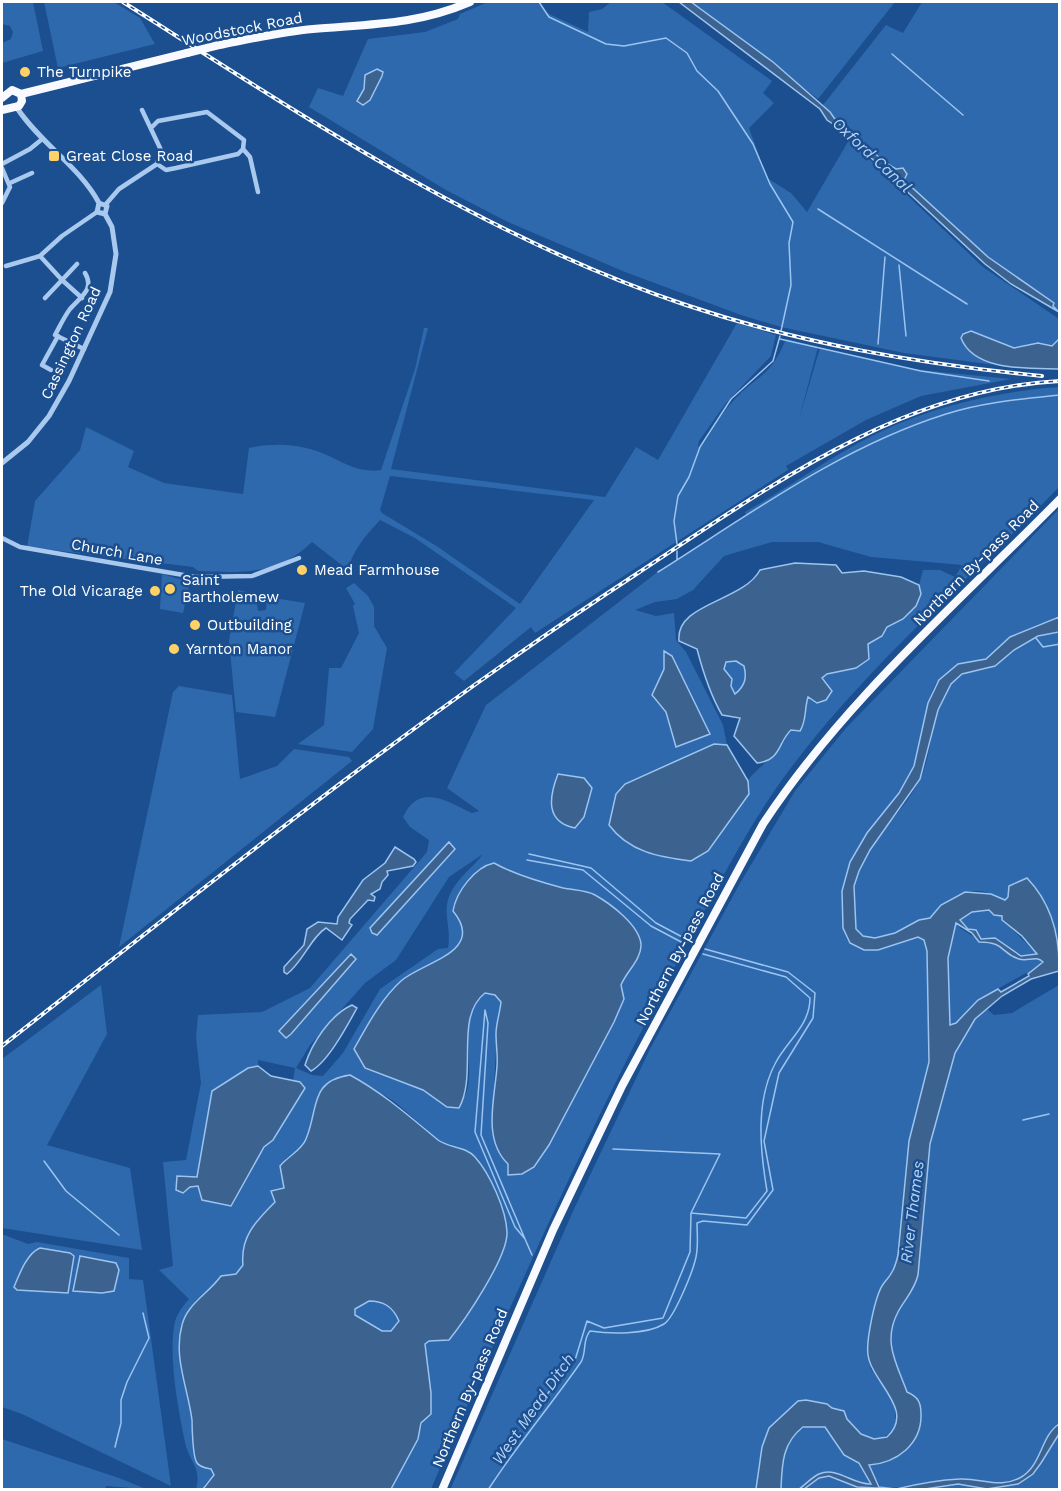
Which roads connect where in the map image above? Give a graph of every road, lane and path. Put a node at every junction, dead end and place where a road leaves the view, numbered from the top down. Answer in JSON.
{"nodes":[{"id":1,"x":470,"y":2,"type":"edge"},
{"id":2,"x":21,"y":94,"type":"junction"},
{"id":3,"x":2,"y":97,"type":"edge"},
{"id":4,"x":9,"y":108,"type":"edge"},
{"id":5,"x":142,"y":110,"type":"dead end"},
{"id":6,"x":152,"y":127,"type":"junction"},
{"id":7,"x":41,"y":140,"type":"junction"},
{"id":8,"x":243,"y":149,"type":"junction"},
{"id":9,"x":157,"y":164,"type":"junction"},
{"id":10,"x":2,"y":166,"type":"edge"},
{"id":11,"x":32,"y":173,"type":"dead end"},
{"id":12,"x":10,"y":183,"type":"junction"},
{"id":13,"x":258,"y":192,"type":"dead end"},
{"id":14,"x":2,"y":203,"type":"edge"},
{"id":15,"x":103,"y":204,"type":"junction"},
{"id":16,"x":97,"y":212,"type":"junction"},
{"id":17,"x":105,"y":214,"type":"junction"},
{"id":18,"x":40,"y":255,"type":"junction"},
{"id":19,"x":77,"y":264,"type":"dead end"},
{"id":20,"x":6,"y":266,"type":"dead end"},
{"id":21,"x":85,"y":273,"type":"dead end"},
{"id":22,"x":62,"y":280,"type":"junction"},
{"id":23,"x":45,"y":298,"type":"dead end"},
{"id":24,"x":82,"y":298,"type":"junction"},
{"id":25,"x":58,"y":336,"type":"junction"},
{"id":26,"x":84,"y":350,"type":"junction"},
{"id":27,"x":51,"y":370,"type":"dead end"},
{"id":28,"x":3,"y":459,"type":"edge"},
{"id":29,"x":1059,"y":499,"type":"edge"},
{"id":30,"x":2,"y":538,"type":"edge"},
{"id":31,"x":299,"y":558,"type":"dead end"},
{"id":32,"x":442,"y":1490,"type":"edge"}],
"edges":[{"from":1,"to":2,"type":"highway","name":"Woodstock Road","bridge":true},
{"from":2,"to":3,"type":"highway"},
{"from":2,"to":4,"type":"highway"},
{"from":3,"to":4,"type":"highway"},
{"from":4,"to":7,"type":"street"},
{"from":5,"to":6,"type":"street"},
{"from":6,"to":8,"type":"street"},
{"from":6,"to":9,"type":"street"},
{"from":7,"to":10,"type":"street"},
{"from":7,"to":15,"type":"street"},
{"from":8,"to":9,"type":"street"},
{"from":8,"to":13,"type":"street"},
{"from":9,"to":15,"type":"street"},
{"from":10,"to":12,"type":"street"},
{"from":11,"to":12,"type":"street"},
{"from":12,"to":14,"type":"street"},
{"from":15,"to":16,"type":"street"},
{"from":15,"to":17,"type":"street","name":"Cassington Road"},
{"from":16,"to":17,"type":"street"},
{"from":16,"to":18,"type":"street"},
{"from":17,"to":26,"type":"street","name":"Cassington Road"},
{"from":18,"to":20,"type":"street"},
{"from":18,"to":22,"type":"street"},
{"from":19,"to":22,"type":"street"},
{"from":21,"to":24,"type":"street"},
{"from":22,"to":23,"type":"street"},
{"from":22,"to":24,"type":"street"},
{"from":24,"to":25,"type":"street"},
{"from":25,"to":26,"type":"street"},
{"from":25,"to":27,"type":"street"},
{"from":26,"to":28,"type":"street","name":"Cassington Road"},
{"from":29,"to":32,"type":"highway","name":"Northern By-pass Road"},
{"from":30,"to":31,"type":"street","name":"Church Lane"}]}
